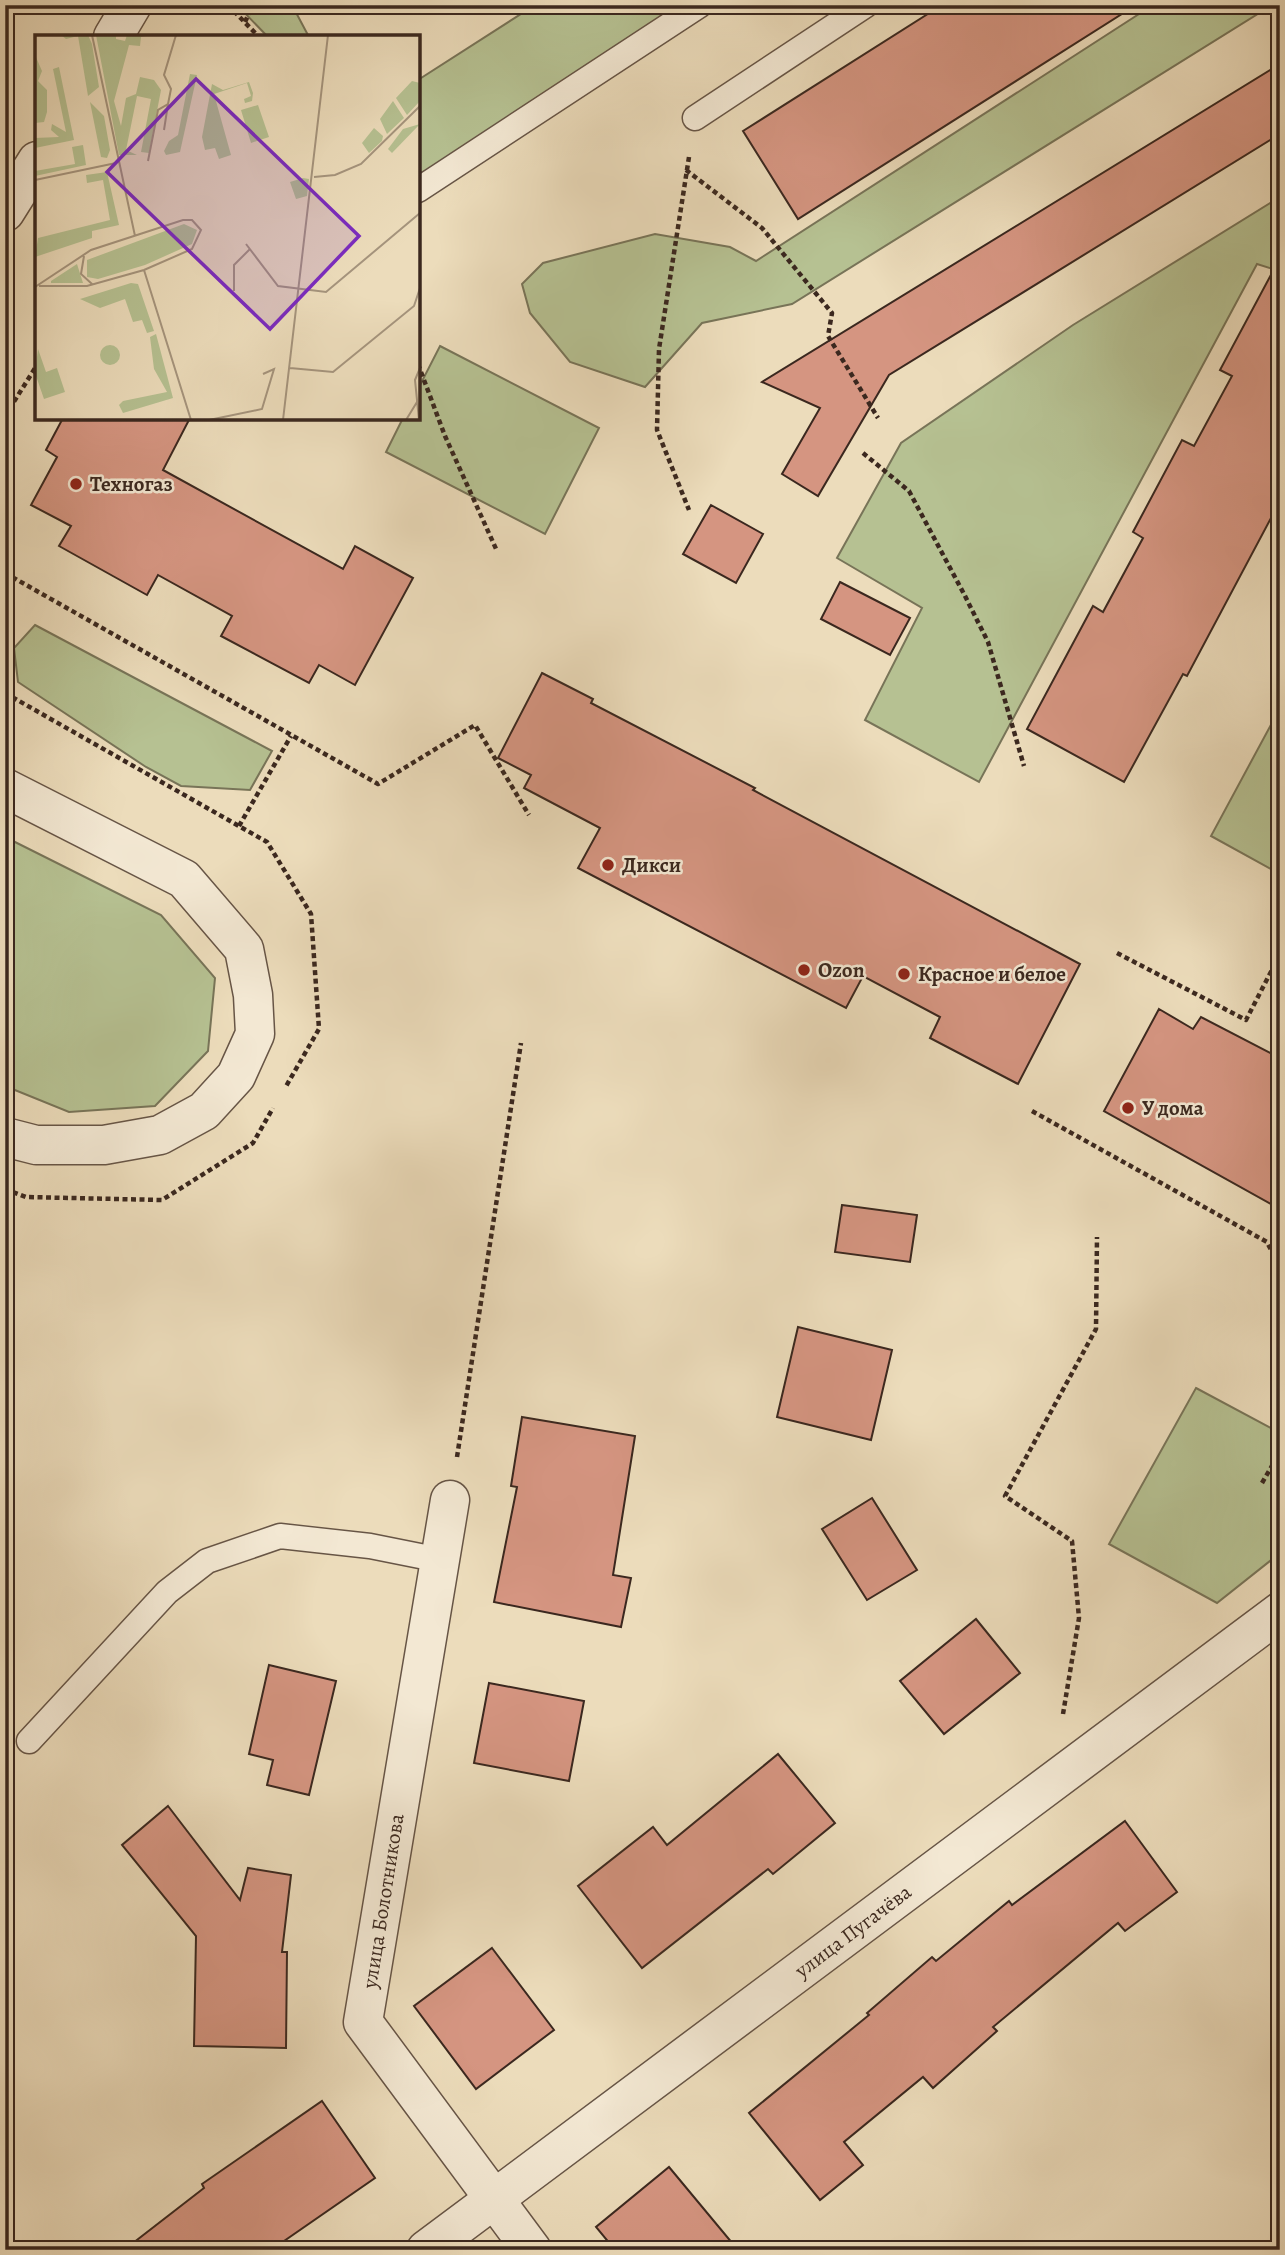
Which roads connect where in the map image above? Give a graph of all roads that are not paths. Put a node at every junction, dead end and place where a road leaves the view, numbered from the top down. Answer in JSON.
{"nodes":[{"id":1,"x":700,"y":5,"type":"edge"},
{"id":2,"x":866,"y":5,"type":"edge"},
{"id":3,"x":695,"y":118,"type":"road end"},
{"id":4,"x":35,"y":164,"type":"edge"},
{"id":5,"x":420,"y":189,"type":"edge"},
{"id":6,"x":5,"y":212,"type":"edge"},
{"id":7,"x":5,"y":788,"type":"edge"},
{"id":8,"x":5,"y":1137,"type":"edge"},
{"id":9,"x":450,"y":1500,"type":"road end"},
{"id":10,"x":440,"y":1560,"type":"junction"},
{"id":11,"x":1280,"y":1612,"type":"edge"},
{"id":12,"x":29,"y":1741,"type":"dead end"},
{"id":13,"x":493,"y":2200,"type":"junction"},
{"id":14,"x":426,"y":2250,"type":"edge"},
{"id":15,"x":532,"y":2250,"type":"edge"}],
"edges":[{"from":1,"to":5,"type":"lane"},
{"from":2,"to":3,"type":"lane"},
{"from":4,"to":6,"type":"street"},
{"from":7,"to":8,"type":"street"},
{"from":9,"to":10,"type":"street","name":"улица Болотникова"},
{"from":10,"to":12,"type":"lane"},
{"from":10,"to":13,"type":"street","name":"улица Болотникова"},
{"from":11,"to":13,"type":"street","name":"улица Пугачёва"},
{"from":13,"to":14,"type":"street","name":"улица Пугачёва"},
{"from":13,"to":15,"type":"street","name":"улица Болотникова"}]}
